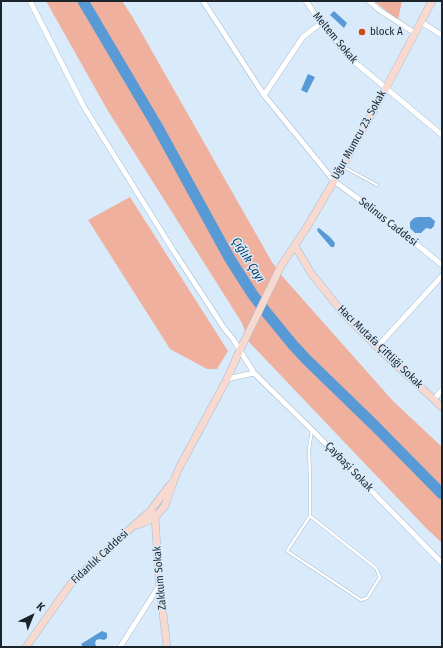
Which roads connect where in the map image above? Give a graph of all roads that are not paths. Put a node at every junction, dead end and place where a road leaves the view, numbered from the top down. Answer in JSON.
{"nodes":[{"id":1,"x":30,"y":1,"type":"edge"},
{"id":2,"x":203,"y":1,"type":"edge"},
{"id":3,"x":306,"y":1,"type":"edge"},
{"id":4,"x":369,"y":1,"type":"edge"},
{"id":5,"x":432,"y":1,"type":"edge"},
{"id":6,"x":420,"y":22,"type":"junction"},
{"id":7,"x":321,"y":23,"type":"junction"},
{"id":8,"x":415,"y":33,"type":"junction"},
{"id":9,"x":442,"y":35,"type":"edge"},
{"id":10,"x":386,"y":88,"type":"junction"},
{"id":11,"x":264,"y":95,"type":"junction"},
{"id":12,"x":442,"y":135,"type":"edge"},
{"id":13,"x":342,"y":166,"type":"junction"},
{"id":14,"x":334,"y":180,"type":"junction"},
{"id":15,"x":377,"y":185,"type":"dead end"},
{"id":16,"x":295,"y":246,"type":"junction"},
{"id":17,"x":442,"y":265,"type":"edge"},
{"id":18,"x":442,"y":276,"type":"edge"},
{"id":19,"x":376,"y":347,"type":"junction"},
{"id":20,"x":240,"y":350,"type":"junction"},
{"id":21,"x":254,"y":373,"type":"junction"},
{"id":22,"x":227,"y":379,"type":"junction"},
{"id":23,"x":442,"y":390,"type":"edge"},
{"id":24,"x":434,"y":399,"type":"junction"},
{"id":25,"x":442,"y":407,"type":"edge"},
{"id":26,"x":312,"y":430,"type":"junction"},
{"id":27,"x":174,"y":480,"type":"junction"},
{"id":28,"x":151,"y":510,"type":"junction"},
{"id":29,"x":310,"y":516,"type":"junction"},
{"id":30,"x":155,"y":517,"type":"junction"},
{"id":31,"x":134,"y":526,"type":"junction"},
{"id":32,"x":442,"y":562,"type":"edge"},
{"id":33,"x":160,"y":585,"type":"junction"},
{"id":34,"x":26,"y":647,"type":"edge"},
{"id":35,"x":120,"y":647,"type":"edge"},
{"id":36,"x":167,"y":647,"type":"edge"}],
"edges":[{"from":1,"to":20,"type":"street","name":"Çaybaşi Sokak"},
{"from":2,"to":11,"type":"street","name":"Selinus Caddesi"},
{"from":3,"to":7,"type":"street","name":"Meltem Sokak"},
{"from":4,"to":8,"type":"street"},
{"from":5,"to":6,"type":"street","name":"Uğur Mumcu 23. Sokak"},
{"from":6,"to":8,"type":"street","name":"Uğur Mumcu 23. Sokak"},
{"from":6,"to":9,"type":"street"},
{"from":7,"to":10,"type":"street","name":"Meltem Sokak"},
{"from":7,"to":11,"type":"street"},
{"from":8,"to":10,"type":"street","name":"Uğur Mumcu 23. Sokak"},
{"from":10,"to":12,"type":"street","name":"Meltem Sokak"},
{"from":10,"to":13,"type":"street","name":"Uğur Mumcu 23. Sokak"},
{"from":11,"to":14,"type":"street","name":"Selinus Caddesi"},
{"from":13,"to":14,"type":"street","name":"Uğur Mumcu 23. Sokak"},
{"from":13,"to":15,"type":"lane"},
{"from":14,"to":16,"type":"street","name":"Uğur Mumcu 23. Sokak"},
{"from":14,"to":17,"type":"street","name":"Selinus Caddesi"},
{"from":16,"to":19,"type":"street","name":"Hacı Mutafa Çiftliği Sokak"},
{"from":16,"to":20,"type":"street","name":"Uğur Mumcu 23. Sokak"},
{"from":18,"to":19,"type":"street"},
{"from":19,"to":24,"type":"street","name":"Hacı Mutafa Çiftliği Sokak"},
{"from":20,"to":21,"type":"street","name":"Çaybaşi Sokak"},
{"from":20,"to":22,"type":"street","name":"Fidanlık Caddesi"},
{"from":21,"to":22,"type":"street"},
{"from":21,"to":26,"type":"street","name":"Çaybaşi Sokak"},
{"from":22,"to":27,"type":"street","name":"Fidanlık Caddesi"},
{"from":23,"to":24,"type":"street"},
{"from":24,"to":25,"type":"street","name":"Hacı Mutafa Çiftliği Sokak"},
{"from":26,"to":29,"type":"lane"},
{"from":26,"to":32,"type":"street","name":"Çaybaşi Sokak"},
{"from":27,"to":28,"type":"street","name":"Fidanlık Caddesi"},
{"from":27,"to":30,"type":"street","name":"Fidanlık Caddesi"},
{"from":28,"to":30,"type":"street","name":"Zakkum Sokak"},
{"from":28,"to":31,"type":"street","name":"Fidanlık Caddesi"},
{"from":29,"to":29,"type":"lane"},
{"from":30,"to":31,"type":"street","name":"Fidanlık Caddesi"},
{"from":30,"to":33,"type":"street","name":"Zakkum Sokak"},
{"from":31,"to":34,"type":"street","name":"Fidanlık Caddesi"},
{"from":33,"to":35,"type":"street"},
{"from":33,"to":36,"type":"street","name":"Zakkum Sokak"}]}
